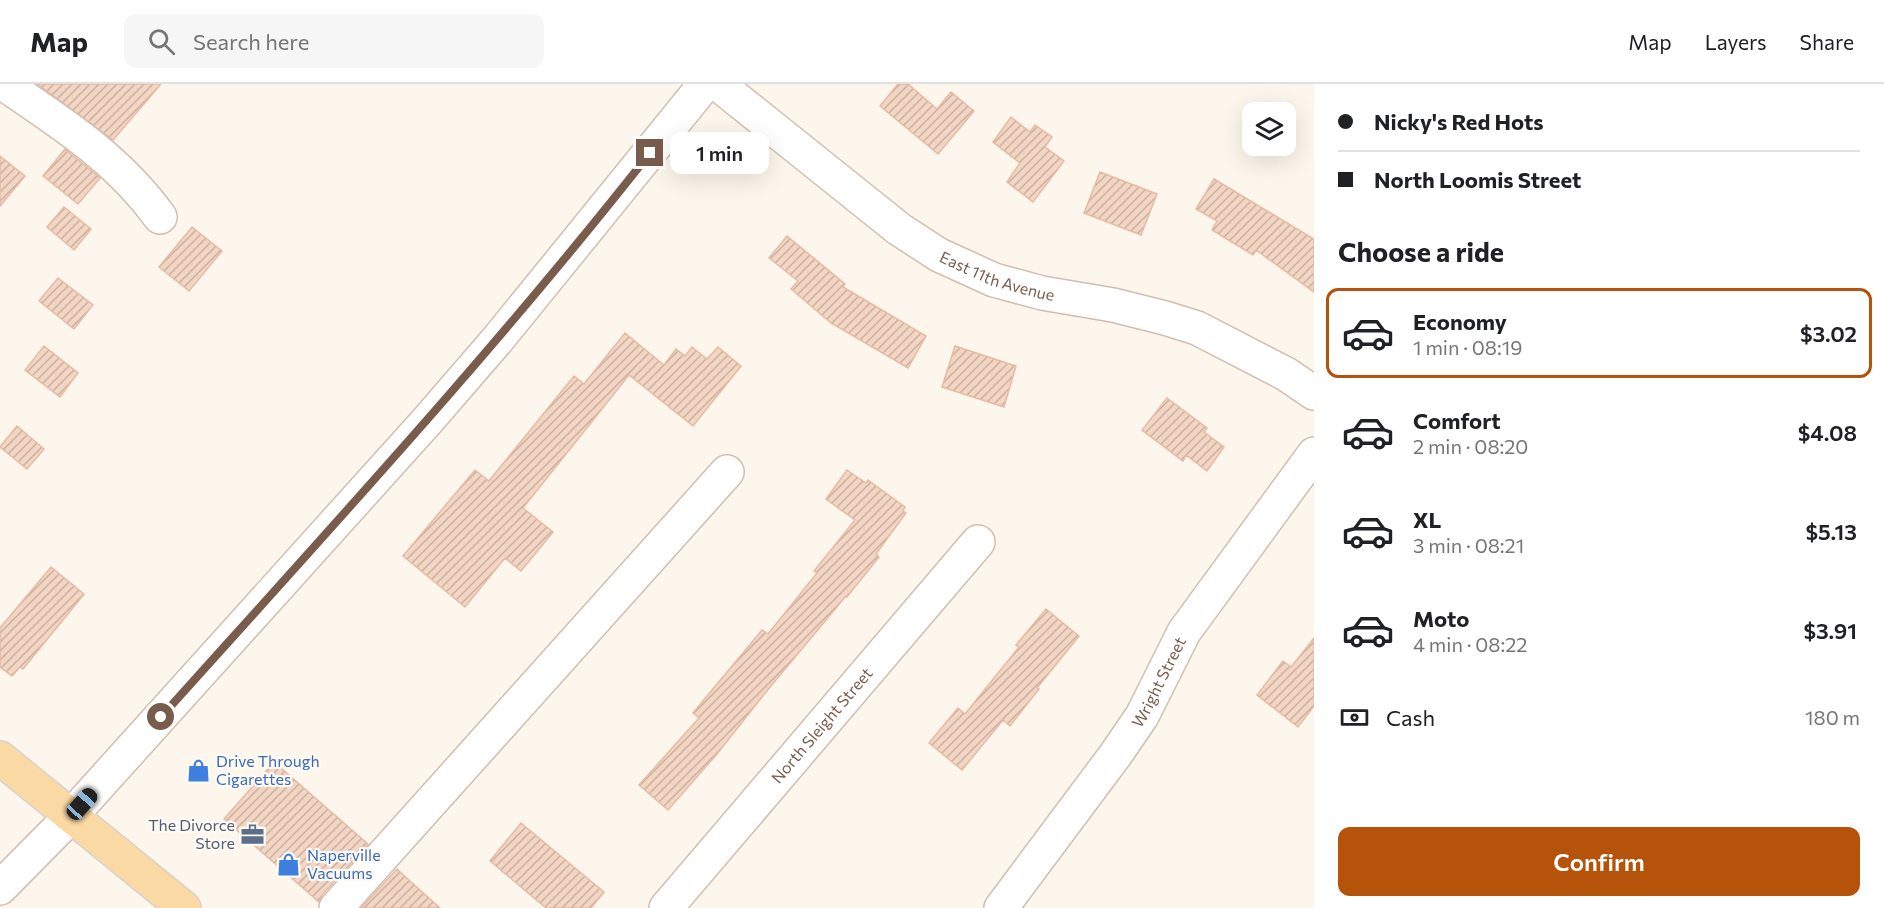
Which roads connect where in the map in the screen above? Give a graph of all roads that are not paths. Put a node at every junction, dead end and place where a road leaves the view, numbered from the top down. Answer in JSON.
{"nodes":[{"id":1,"x":4,"y":84,"type":"edge"},
{"id":2,"x":705,"y":84,"type":"edge"},
{"id":3,"x":718,"y":84,"type":"edge"},
{"id":4,"x":160,"y":217,"type":"dead end"},
{"id":5,"x":1314,"y":393,"type":"edge"},
{"id":6,"x":1314,"y":454,"type":"edge"},
{"id":7,"x":727,"y":472,"type":"dead end"},
{"id":8,"x":978,"y":542,"type":"dead end"},
{"id":9,"x":0,"y":758,"type":"edge"},
{"id":10,"x":71,"y":816,"type":"junction"},
{"id":11,"x":0,"y":888,"type":"edge"},
{"id":12,"x":184,"y":908,"type":"edge"},
{"id":13,"x":336,"y":908,"type":"edge"},
{"id":14,"x":666,"y":908,"type":"edge"},
{"id":15,"x":1001,"y":908,"type":"edge"}],
"edges":[{"from":1,"to":4,"type":"street"},
{"from":2,"to":10,"type":"street"},
{"from":3,"to":5,"type":"street","name":"East 11th Avenue"},
{"from":6,"to":15,"type":"street","name":"Wright Street"},
{"from":7,"to":13,"type":"street"},
{"from":8,"to":14,"type":"street","name":"North Sleight Street"},
{"from":9,"to":10,"type":"main road"},
{"from":10,"to":11,"type":"street"},
{"from":10,"to":12,"type":"main road"}]}
